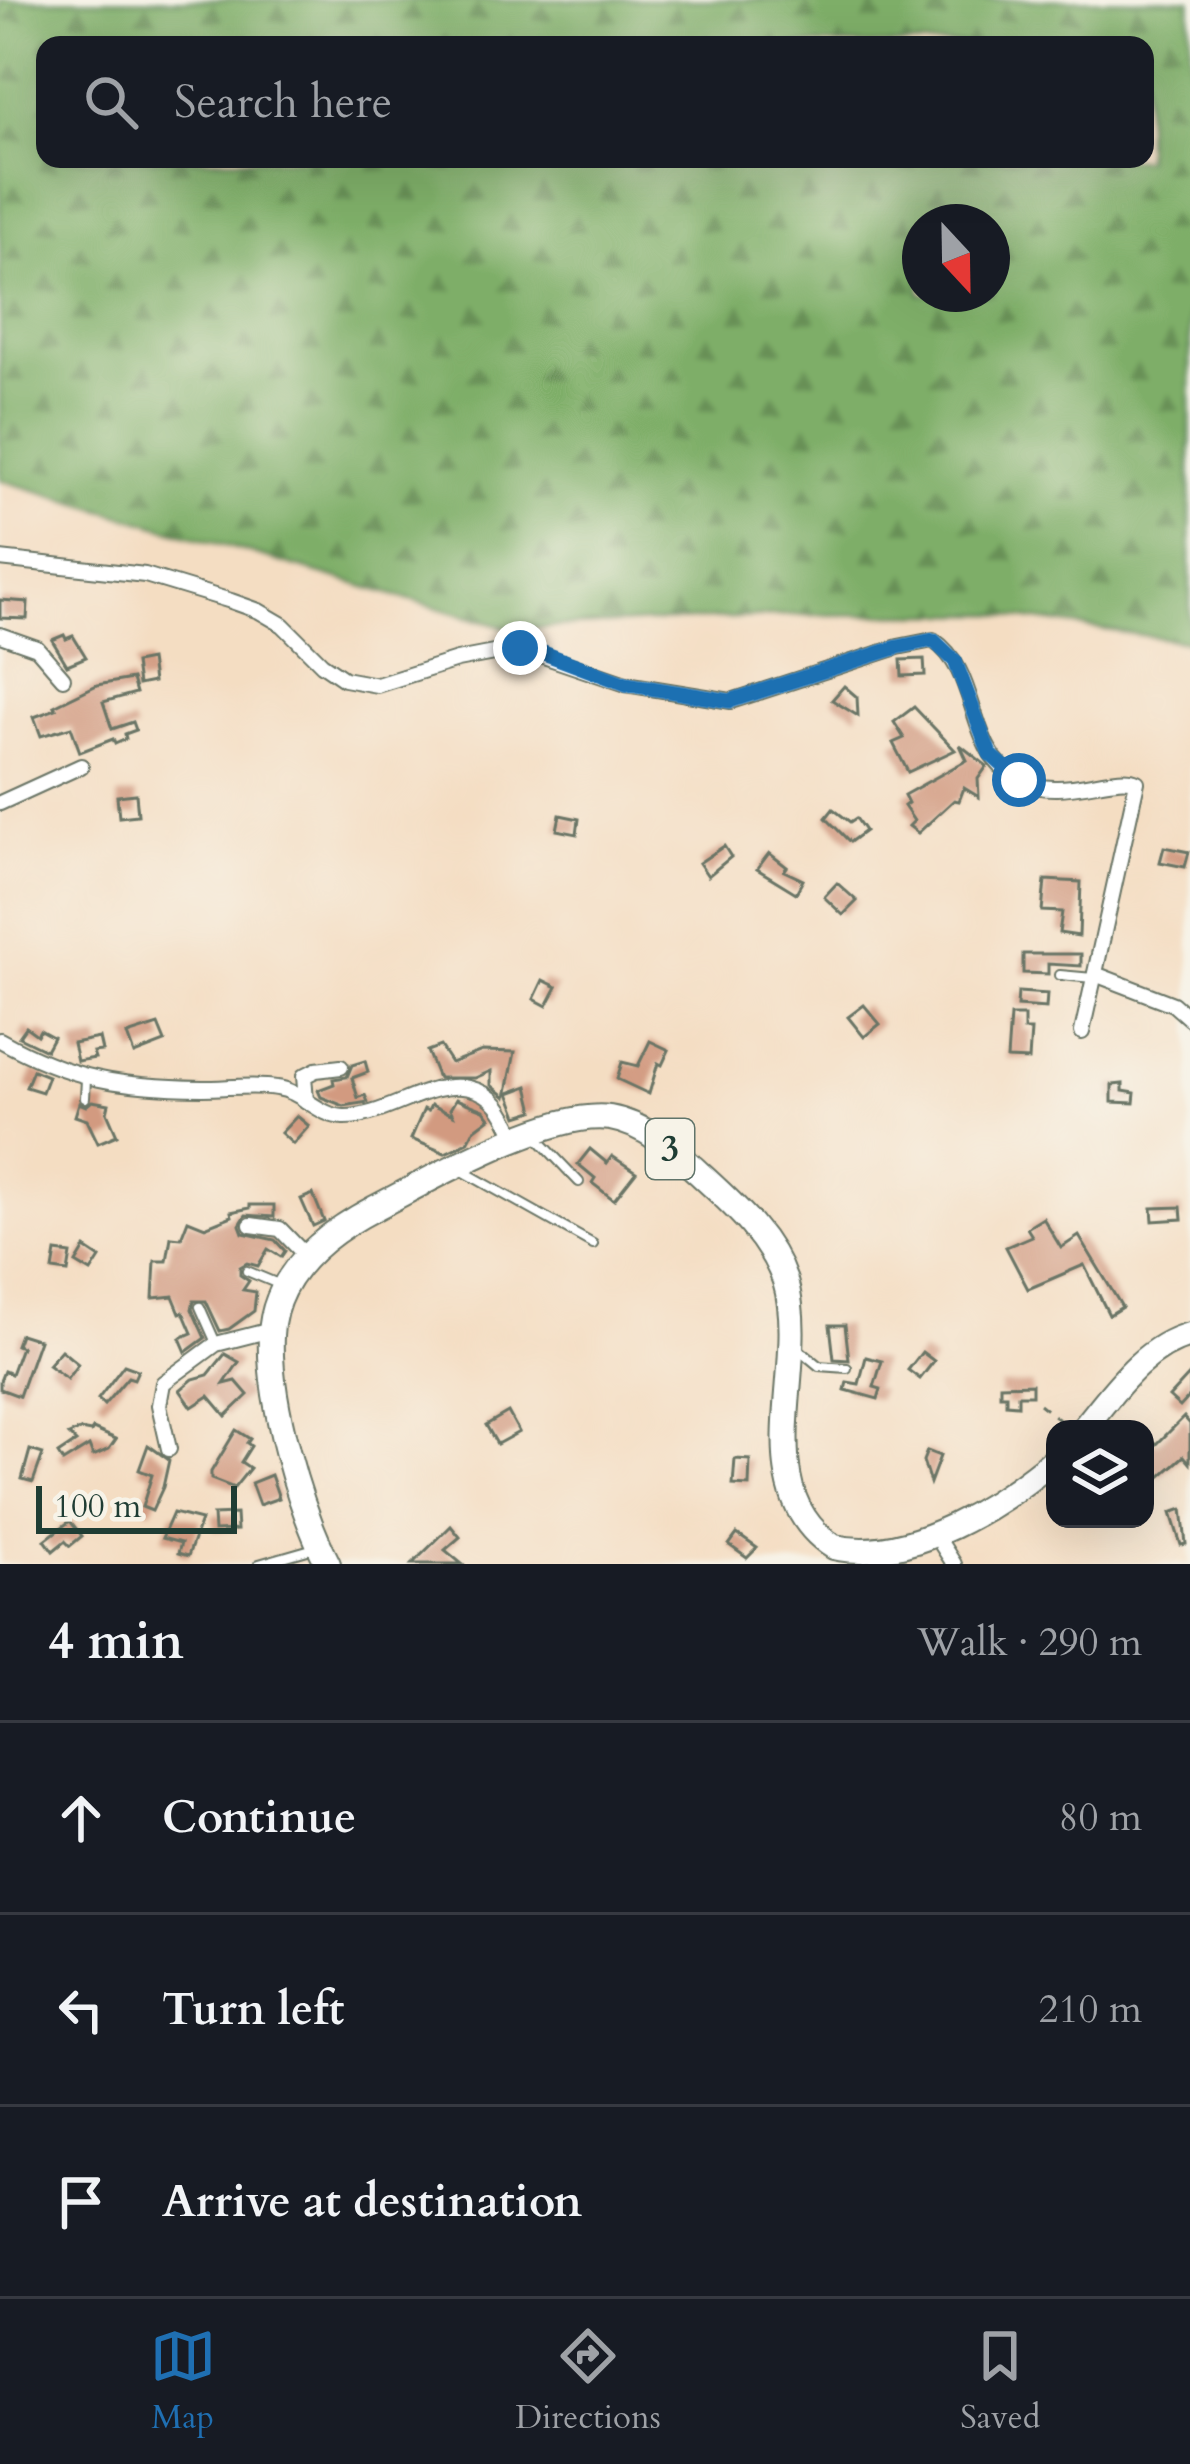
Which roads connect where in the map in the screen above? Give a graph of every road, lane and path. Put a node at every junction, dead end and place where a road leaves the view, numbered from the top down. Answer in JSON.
{"nodes":[{"id":1,"x":0,"y":559,"type":"edge"},
{"id":2,"x":0,"y":635,"type":"edge"},
{"id":3,"x":63,"y":678,"type":"dead end"},
{"id":4,"x":81,"y":766,"type":"dead end"},
{"id":5,"x":1102,"y":784,"type":"junction"},
{"id":6,"x":0,"y":802,"type":"edge"},
{"id":7,"x":1132,"y":808,"type":"junction"},
{"id":8,"x":1060,"y":975,"type":"dead end"},
{"id":9,"x":1095,"y":976,"type":"junction"},
{"id":10,"x":1190,"y":1019,"type":"edge"},
{"id":11,"x":1082,"y":1032,"type":"dead end"},
{"id":12,"x":0,"y":1040,"type":"edge"},
{"id":13,"x":340,"y":1067,"type":"dead end"},
{"id":14,"x":86,"y":1078,"type":"junction"},
{"id":15,"x":85,"y":1098,"type":"dead end"},
{"id":16,"x":306,"y":1101,"type":"junction"},
{"id":17,"x":524,"y":1135,"type":"junction"},
{"id":18,"x":458,"y":1168,"type":"junction"},
{"id":19,"x":579,"y":1183,"type":"dead end"},
{"id":20,"x":251,"y":1225,"type":"dead end"},
{"id":21,"x":593,"y":1244,"type":"dead end"},
{"id":22,"x":306,"y":1256,"type":"junction"},
{"id":23,"x":248,"y":1271,"type":"dead end"},
{"id":24,"x":284,"y":1287,"type":"junction"},
{"id":25,"x":200,"y":1307,"type":"dead end"},
{"id":26,"x":271,"y":1330,"type":"junction"},
{"id":27,"x":1190,"y":1335,"type":"edge"},
{"id":28,"x":790,"y":1342,"type":"junction"},
{"id":29,"x":216,"y":1344,"type":"junction"},
{"id":30,"x":847,"y":1368,"type":"dead end"},
{"id":31,"x":1039,"y":1404,"type":"dead end"},
{"id":32,"x":1064,"y":1420,"type":"edge"},
{"id":33,"x":1086,"y":1420,"type":"edge"},
{"id":34,"x":169,"y":1449,"type":"dead end"},
{"id":35,"x":1046,"y":1467,"type":"edge"},
{"id":36,"x":948,"y":1554,"type":"edge"},
{"id":37,"x":324,"y":1556,"type":"edge"},
{"id":38,"x":852,"y":1560,"type":"edge"},
{"id":39,"x":259,"y":1564,"type":"edge"}],
"edges":[{"from":1,"to":5,"type":"street"},
{"from":2,"to":3,"type":"street"},
{"from":4,"to":6,"type":"street"},
{"from":5,"to":7,"type":"street"},
{"from":5,"to":7,"type":"street"},
{"from":7,"to":9,"type":"street"},
{"from":8,"to":9,"type":"lane"},
{"from":9,"to":10,"type":"street"},
{"from":9,"to":11,"type":"street"},
{"from":12,"to":14,"type":"street"},
{"from":13,"to":16,"type":"street"},
{"from":14,"to":15,"type":"lane"},
{"from":14,"to":16,"type":"street"},
{"from":16,"to":17,"type":"street"},
{"from":17,"to":18,"type":"highway","number":"3"},
{"from":17,"to":19,"type":"lane"},
{"from":17,"to":28,"type":"highway","number":"3"},
{"from":18,"to":21,"type":"lane"},
{"from":18,"to":22,"type":"highway","number":"3"},
{"from":20,"to":22,"type":"street"},
{"from":22,"to":24,"type":"highway","number":"3"},
{"from":23,"to":24,"type":"lane"},
{"from":24,"to":26,"type":"highway","number":"3"},
{"from":25,"to":29,"type":"lane"},
{"from":26,"to":29,"type":"street"},
{"from":26,"to":37,"type":"highway","number":"3"},
{"from":27,"to":33,"type":"highway"},
{"from":28,"to":30,"type":"lane"},
{"from":28,"to":38,"type":"highway","number":"3"},
{"from":29,"to":34,"type":"street"},
{"from":31,"to":32,"type":"path"},
{"from":35,"to":36,"type":"highway","number":"3"},
{"from":36,"to":38,"type":"highway","number":"3"},
{"from":37,"to":39,"type":"lane"}]}
